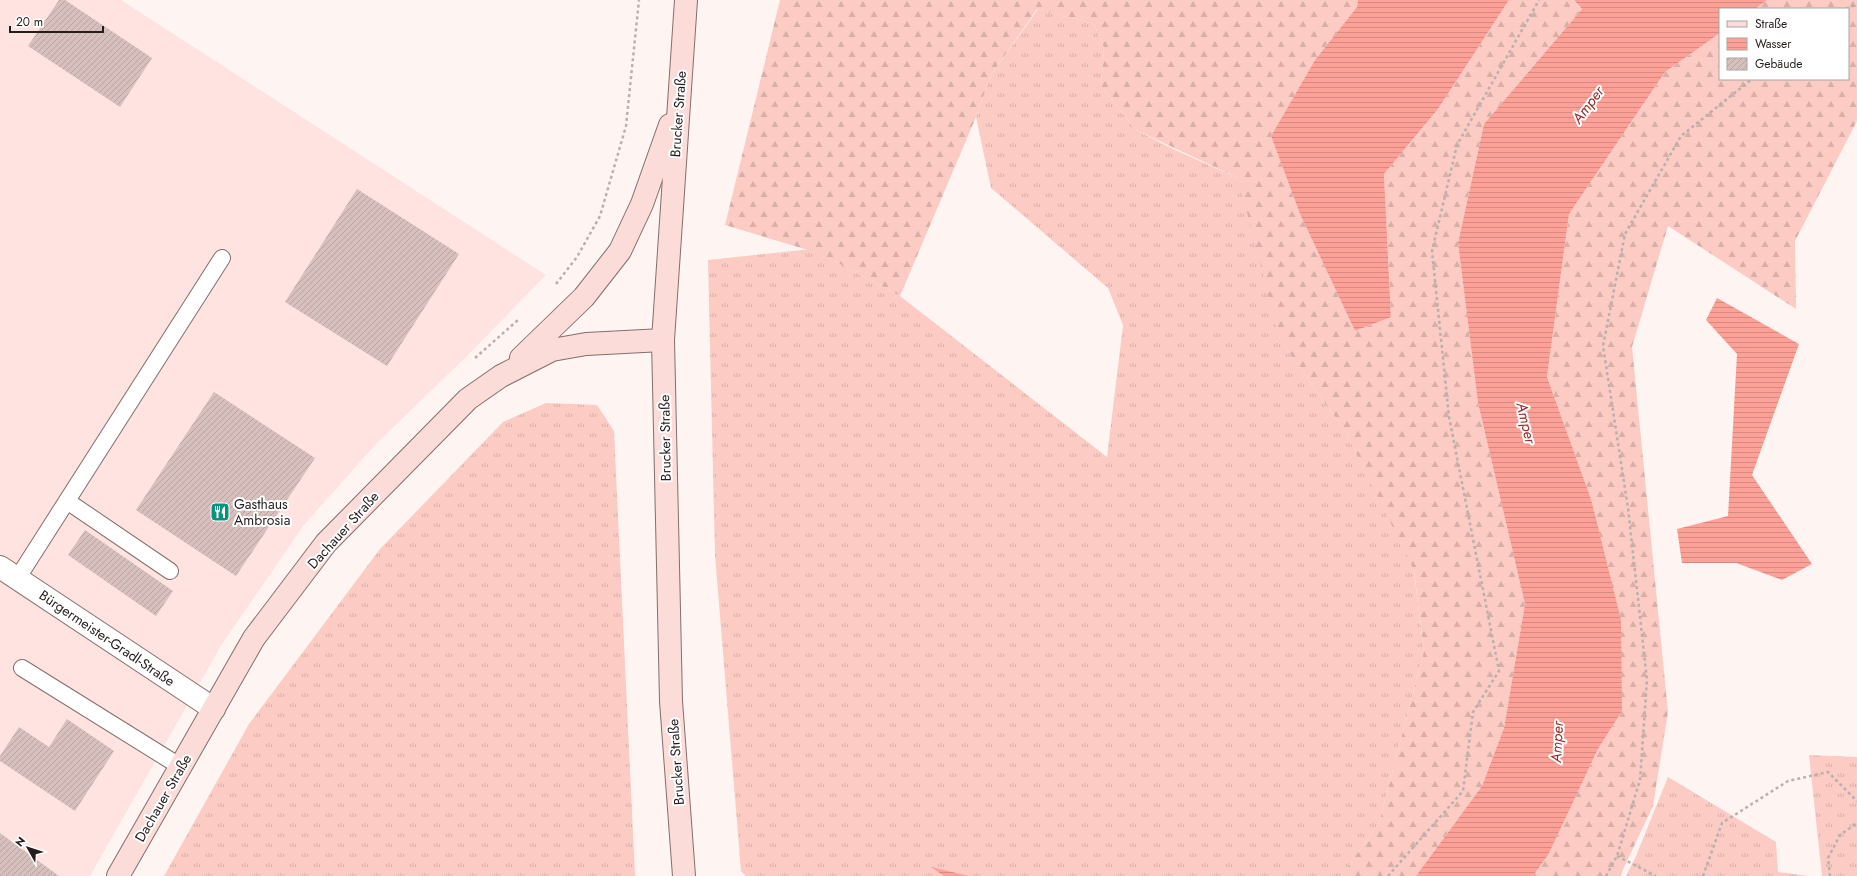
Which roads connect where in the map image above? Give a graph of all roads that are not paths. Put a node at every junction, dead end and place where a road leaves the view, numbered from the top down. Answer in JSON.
{"nodes":[{"id":1,"x":686,"y":0,"type":"edge"},
{"id":2,"x":680,"y":87,"type":"junction"},
{"id":3,"x":222,"y":258,"type":"dead end"},
{"id":4,"x":663,"y":340,"type":"junction"},
{"id":5,"x":501,"y":376,"type":"junction"},
{"id":6,"x":67,"y":501,"type":"junction"},
{"id":7,"x":170,"y":571,"type":"dead end"},
{"id":8,"x":8,"y":573,"type":"edge"},
{"id":9,"x":22,"y":668,"type":"dead end"},
{"id":10,"x":214,"y":709,"type":"junction"},
{"id":11,"x":181,"y":767,"type":"junction"},
{"id":12,"x":118,"y":876,"type":"edge"},
{"id":13,"x":684,"y":876,"type":"edge"}],
"edges":[{"from":1,"to":2,"type":"main road","name":"Brucker Straße"},
{"from":2,"to":4,"type":"main road","name":"Brucker Straße"},
{"from":2,"to":5,"type":"main road"},
{"from":3,"to":6,"type":"lane"},
{"from":4,"to":5,"type":"main road","name":"Dachauer Straße"},
{"from":4,"to":13,"type":"main road","name":"Brucker Straße"},
{"from":5,"to":10,"type":"main road","name":"Dachauer Straße"},
{"from":6,"to":7,"type":"lane"},
{"from":6,"to":8,"type":"lane"},
{"from":8,"to":10,"type":"street","name":"Bürgermeister-Gradl-Straße"},
{"from":9,"to":11,"type":"lane"},
{"from":10,"to":11,"type":"main road","name":"Dachauer Straße"},
{"from":11,"to":12,"type":"main road","name":"Dachauer Straße"}]}
